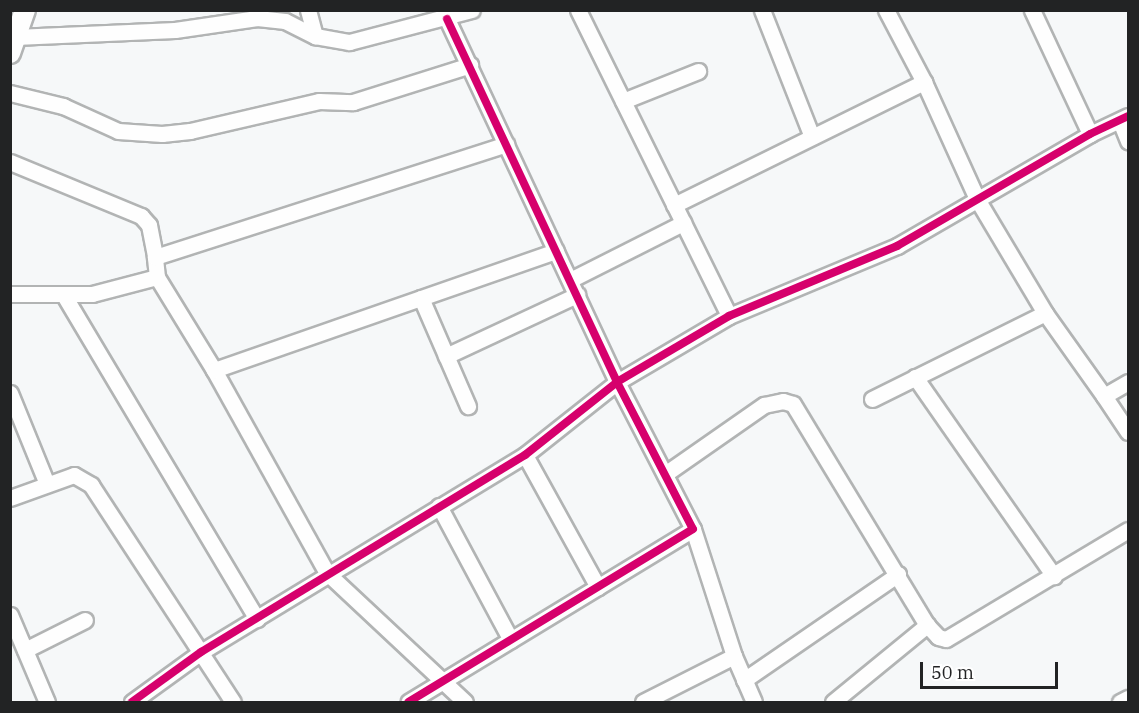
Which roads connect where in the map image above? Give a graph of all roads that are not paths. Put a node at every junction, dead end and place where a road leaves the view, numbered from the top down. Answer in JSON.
{"nodes":[{"id":1,"x":25,"y":10,"type":"edge"},
{"id":2,"x":308,"y":10,"type":"edge"},
{"id":3,"x":472,"y":10,"type":"edge"},
{"id":4,"x":578,"y":10,"type":"edge"},
{"id":5,"x":762,"y":10,"type":"edge"},
{"id":6,"x":886,"y":10,"type":"edge"},
{"id":7,"x":1032,"y":10,"type":"edge"},
{"id":8,"x":447,"y":19,"type":"junction"},
{"id":9,"x":315,"y":36,"type":"junction"},
{"id":10,"x":13,"y":45,"type":"edge"},
{"id":11,"x":470,"y":65,"type":"junction"},
{"id":12,"x":698,"y":71,"type":"dead end"},
{"id":13,"x":924,"y":82,"type":"junction"},
{"id":14,"x":10,"y":93,"type":"edge"},
{"id":15,"x":623,"y":101,"type":"junction"},
{"id":16,"x":1124,"y":118,"type":"edge"},
{"id":17,"x":1090,"y":134,"type":"junction"},
{"id":18,"x":812,"y":137,"type":"junction"},
{"id":19,"x":1128,"y":141,"type":"edge"},
{"id":20,"x":506,"y":144,"type":"junction"},
{"id":21,"x":10,"y":162,"type":"edge"},
{"id":22,"x":977,"y":199,"type":"junction"},
{"id":23,"x":674,"y":205,"type":"junction"},
{"id":24,"x":683,"y":223,"type":"junction"},
{"id":25,"x":556,"y":251,"type":"junction"},
{"id":26,"x":155,"y":257,"type":"junction"},
{"id":27,"x":158,"y":277,"type":"junction"},
{"id":28,"x":570,"y":280,"type":"junction"},
{"id":29,"x":10,"y":294,"type":"edge"},
{"id":30,"x":577,"y":295,"type":"junction"},
{"id":31,"x":65,"y":297,"type":"junction"},
{"id":32,"x":421,"y":298,"type":"junction"},
{"id":33,"x":1045,"y":313,"type":"junction"},
{"id":34,"x":729,"y":316,"type":"junction"},
{"id":35,"x":446,"y":356,"type":"junction"},
{"id":36,"x":214,"y":370,"type":"junction"},
{"id":37,"x":915,"y":377,"type":"junction"},
{"id":38,"x":618,"y":382,"type":"junction"},
{"id":39,"x":1128,"y":382,"type":"edge"},
{"id":40,"x":10,"y":393,"type":"edge"},
{"id":41,"x":1104,"y":396,"type":"junction"},
{"id":42,"x":872,"y":399,"type":"dead end"},
{"id":43,"x":468,"y":406,"type":"dead end"},
{"id":44,"x":1128,"y":432,"type":"edge"},
{"id":45,"x":525,"y":455,"type":"junction"},
{"id":46,"x":665,"y":474,"type":"junction"},
{"id":47,"x":47,"y":484,"type":"junction"},
{"id":48,"x":10,"y":498,"type":"edge"},
{"id":49,"x":439,"y":506,"type":"junction"},
{"id":50,"x":693,"y":529,"type":"junction"},
{"id":51,"x":1128,"y":530,"type":"edge"},
{"id":52,"x":327,"y":573,"type":"junction"},
{"id":53,"x":898,"y":574,"type":"junction"},
{"id":54,"x":1054,"y":576,"type":"junction"},
{"id":55,"x":598,"y":587,"type":"junction"},
{"id":56,"x":10,"y":615,"type":"edge"},
{"id":57,"x":257,"y":619,"type":"junction"},
{"id":58,"x":85,"y":620,"type":"dead end"},
{"id":59,"x":927,"y":625,"type":"junction"},
{"id":60,"x":511,"y":640,"type":"junction"},
{"id":61,"x":25,"y":650,"type":"junction"},
{"id":62,"x":201,"y":652,"type":"junction"},
{"id":63,"x":734,"y":656,"type":"junction"},
{"id":64,"x":744,"y":680,"type":"junction"},
{"id":65,"x":442,"y":682,"type":"junction"},
{"id":66,"x":1128,"y":698,"type":"edge"},
{"id":67,"x":650,"y":701,"type":"edge"},
{"id":68,"x":47,"y":702,"type":"edge"},
{"id":69,"x":132,"y":702,"type":"edge"},
{"id":70,"x":233,"y":702,"type":"edge"},
{"id":71,"x":409,"y":702,"type":"edge"},
{"id":72,"x":465,"y":702,"type":"edge"},
{"id":73,"x":754,"y":702,"type":"edge"},
{"id":74,"x":833,"y":702,"type":"edge"},
{"id":75,"x":1120,"y":702,"type":"edge"}],
"edges":[{"from":1,"to":10,"type":"street"},
{"from":2,"to":9,"type":"street"},
{"from":3,"to":8,"type":"street"},
{"from":4,"to":15,"type":"street"},
{"from":5,"to":18,"type":"street"},
{"from":6,"to":13,"type":"street"},
{"from":7,"to":17,"type":"street"},
{"from":8,"to":9,"type":"street"},
{"from":8,"to":11,"type":"street"},
{"from":9,"to":10,"type":"street"},
{"from":11,"to":14,"type":"street"},
{"from":11,"to":20,"type":"street"},
{"from":12,"to":15,"type":"street"},
{"from":13,"to":18,"type":"street"},
{"from":13,"to":22,"type":"street"},
{"from":15,"to":23,"type":"street"},
{"from":16,"to":17,"type":"street"},
{"from":16,"to":19,"type":"street"},
{"from":17,"to":22,"type":"street"},
{"from":18,"to":23,"type":"street"},
{"from":20,"to":25,"type":"street"},
{"from":20,"to":26,"type":"street"},
{"from":21,"to":26,"type":"street"},
{"from":22,"to":33,"type":"street"},
{"from":22,"to":34,"type":"street"},
{"from":23,"to":24,"type":"street"},
{"from":24,"to":28,"type":"street"},
{"from":24,"to":34,"type":"street"},
{"from":25,"to":28,"type":"street"},
{"from":25,"to":32,"type":"street"},
{"from":26,"to":27,"type":"street"},
{"from":27,"to":31,"type":"street"},
{"from":27,"to":36,"type":"street"},
{"from":28,"to":30,"type":"street"},
{"from":29,"to":31,"type":"street"},
{"from":30,"to":35,"type":"street"},
{"from":30,"to":38,"type":"street"},
{"from":31,"to":57,"type":"street"},
{"from":32,"to":35,"type":"street"},
{"from":32,"to":36,"type":"street"},
{"from":33,"to":37,"type":"street"},
{"from":33,"to":41,"type":"street"},
{"from":34,"to":38,"type":"street"},
{"from":35,"to":43,"type":"street"},
{"from":36,"to":52,"type":"street"},
{"from":37,"to":42,"type":"street"},
{"from":37,"to":54,"type":"street"},
{"from":38,"to":45,"type":"street"},
{"from":38,"to":46,"type":"street"},
{"from":39,"to":41,"type":"street"},
{"from":40,"to":47,"type":"street"},
{"from":41,"to":44,"type":"street"},
{"from":45,"to":49,"type":"street"},
{"from":45,"to":55,"type":"street"},
{"from":46,"to":50,"type":"street"},
{"from":46,"to":53,"type":"street"},
{"from":47,"to":48,"type":"street"},
{"from":47,"to":62,"type":"street"},
{"from":49,"to":52,"type":"street"},
{"from":49,"to":60,"type":"street"},
{"from":50,"to":55,"type":"street"},
{"from":50,"to":63,"type":"street"},
{"from":51,"to":54,"type":"street"},
{"from":52,"to":57,"type":"street"},
{"from":52,"to":65,"type":"street"},
{"from":53,"to":59,"type":"street"},
{"from":53,"to":64,"type":"street"},
{"from":54,"to":59,"type":"street"},
{"from":55,"to":60,"type":"street"},
{"from":56,"to":61,"type":"street"},
{"from":57,"to":62,"type":"street"},
{"from":58,"to":61,"type":"street"},
{"from":59,"to":74,"type":"street"},
{"from":60,"to":65,"type":"street"},
{"from":61,"to":68,"type":"street"},
{"from":62,"to":69,"type":"street"},
{"from":62,"to":70,"type":"street"},
{"from":63,"to":64,"type":"street"},
{"from":63,"to":67,"type":"street"},
{"from":64,"to":73,"type":"street"},
{"from":65,"to":71,"type":"street"},
{"from":65,"to":72,"type":"street"},
{"from":66,"to":75,"type":"street"}]}
